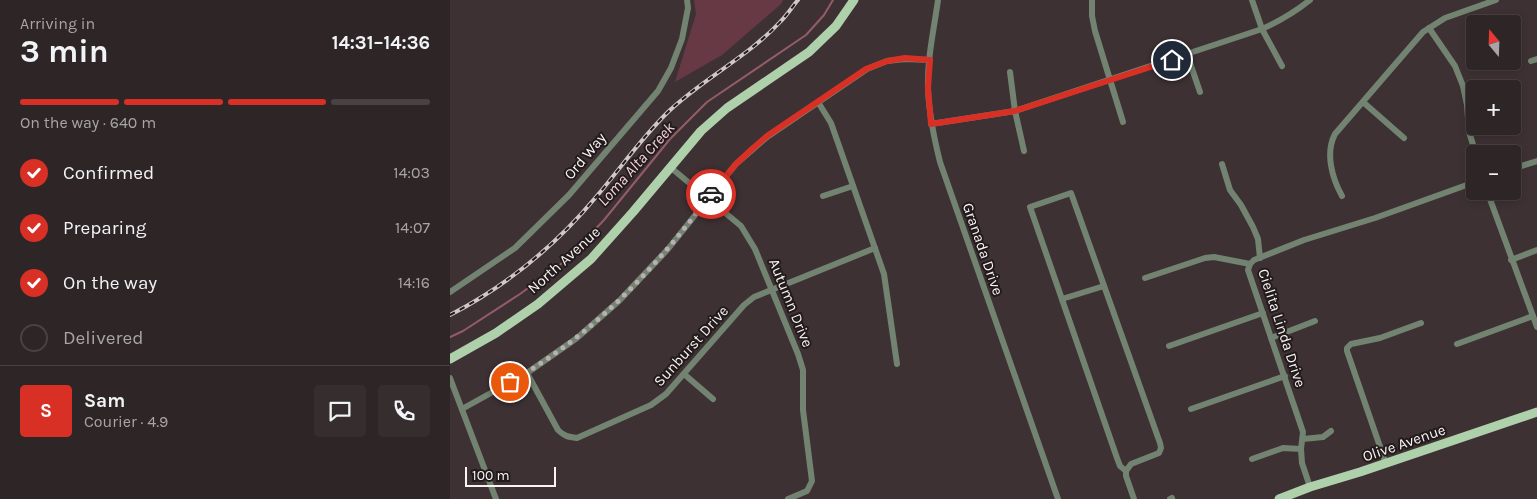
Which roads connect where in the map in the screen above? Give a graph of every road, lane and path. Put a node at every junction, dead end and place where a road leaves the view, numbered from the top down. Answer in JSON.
{"nodes":[{"id":1,"x":687,"y":0,"type":"edge"},
{"id":2,"x":854,"y":0,"type":"edge"},
{"id":3,"x":938,"y":0,"type":"edge"},
{"id":4,"x":1092,"y":0,"type":"edge"},
{"id":5,"x":1252,"y":0,"type":"edge"},
{"id":6,"x":1310,"y":0,"type":"edge"},
{"id":7,"x":1496,"y":0,"type":"edge"},
{"id":8,"x":1429,"y":28,"type":"junction"},
{"id":9,"x":1262,"y":29,"type":"junction"},
{"id":10,"x":1187,"y":54,"type":"junction"},
{"id":11,"x":930,"y":60,"type":"junction"},
{"id":12,"x":1282,"y":66,"type":"dead end"},
{"id":13,"x":1010,"y":72,"type":"dead end"},
{"id":14,"x":1110,"y":80,"type":"junction"},
{"id":15,"x":1200,"y":92,"type":"dead end"},
{"id":16,"x":818,"y":102,"type":"junction"},
{"id":17,"x":1363,"y":102,"type":"junction"},
{"id":18,"x":1015,"y":111,"type":"junction"},
{"id":19,"x":1123,"y":122,"type":"dead end"},
{"id":20,"x":931,"y":124,"type":"junction"},
{"id":21,"x":1404,"y":138,"type":"dead end"},
{"id":22,"x":1474,"y":145,"type":"edge"},
{"id":23,"x":1024,"y":151,"type":"dead end"},
{"id":24,"x":1537,"y":161,"type":"edge"},
{"id":25,"x":1222,"y":164,"type":"dead end"},
{"id":26,"x":1521,"y":166,"type":"edge"},
{"id":27,"x":670,"y":167,"type":"junction"},
{"id":28,"x":1466,"y":185,"type":"edge"},
{"id":29,"x":853,"y":186,"type":"junction"},
{"id":30,"x":823,"y":196,"type":"dead end"},
{"id":31,"x":1342,"y":196,"type":"dead end"},
{"id":32,"x":708,"y":199,"type":"junction"},
{"id":33,"x":1490,"y":200,"type":"edge"},
{"id":34,"x":875,"y":248,"type":"junction"},
{"id":35,"x":1537,"y":250,"type":"edge"},
{"id":36,"x":1260,"y":258,"type":"junction"},
{"id":37,"x":1511,"y":260,"type":"junction"},
{"id":38,"x":1250,"y":264,"type":"junction"},
{"id":39,"x":1145,"y":278,"type":"dead end"},
{"id":40,"x":1104,"y":286,"type":"junction"},
{"id":41,"x":772,"y":289,"type":"junction"},
{"id":42,"x":450,"y":292,"type":"edge"},
{"id":43,"x":1062,"y":299,"type":"junction"},
{"id":44,"x":1262,"y":313,"type":"junction"},
{"id":45,"x":1533,"y":316,"type":"junction"},
{"id":46,"x":1315,"y":321,"type":"dead end"},
{"id":47,"x":1421,"y":323,"type":"dead end"},
{"id":48,"x":1537,"y":327,"type":"edge"},
{"id":49,"x":1271,"y":338,"type":"junction"},
{"id":50,"x":1457,"y":344,"type":"dead end"},
{"id":51,"x":1169,"y":346,"type":"dead end"},
{"id":52,"x":450,"y":358,"type":"edge"},
{"id":53,"x":897,"y":364,"type":"dead end"},
{"id":54,"x":526,"y":373,"type":"junction"},
{"id":55,"x":684,"y":374,"type":"junction"},
{"id":56,"x":1285,"y":376,"type":"junction"},
{"id":57,"x":450,"y":378,"type":"edge"},
{"id":58,"x":713,"y":399,"type":"dead end"},
{"id":59,"x":462,"y":409,"type":"junction"},
{"id":60,"x":1191,"y":409,"type":"dead end"},
{"id":61,"x":1537,"y":412,"type":"edge"},
{"id":62,"x":1332,"y":431,"type":"dead end"},
{"id":63,"x":1303,"y":439,"type":"junction"},
{"id":64,"x":1301,"y":449,"type":"junction"},
{"id":65,"x":1252,"y":459,"type":"dead end"},
{"id":66,"x":1386,"y":464,"type":"junction"},
{"id":67,"x":1126,"y":471,"type":"junction"},
{"id":68,"x":1310,"y":487,"type":"junction"},
{"id":69,"x":496,"y":499,"type":"edge"},
{"id":70,"x":788,"y":499,"type":"edge"},
{"id":71,"x":1058,"y":499,"type":"edge"},
{"id":72,"x":1134,"y":499,"type":"edge"},
{"id":73,"x":1279,"y":499,"type":"edge"}],
"edges":[{"from":1,"to":42,"type":"street","name":"Ord Way"},
{"from":2,"to":27,"type":"main road","name":"North Avenue"},
{"from":3,"to":11,"type":"street","name":"Granada Drive"},
{"from":4,"to":14,"type":"street"},
{"from":5,"to":9,"type":"street"},
{"from":6,"to":9,"type":"street"},
{"from":7,"to":8,"type":"street"},
{"from":8,"to":17,"type":"street"},
{"from":8,"to":22,"type":"street"},
{"from":9,"to":10,"type":"street"},
{"from":9,"to":12,"type":"street"},
{"from":10,"to":14,"type":"street"},
{"from":10,"to":15,"type":"street"},
{"from":11,"to":16,"type":"street"},
{"from":11,"to":20,"type":"street","name":"Granada Drive"},
{"from":13,"to":18,"type":"street"},
{"from":14,"to":18,"type":"street"},
{"from":14,"to":19,"type":"street"},
{"from":16,"to":29,"type":"street"},
{"from":16,"to":32,"type":"street"},
{"from":17,"to":21,"type":"street"},
{"from":17,"to":31,"type":"street"},
{"from":18,"to":20,"type":"street"},
{"from":18,"to":23,"type":"street"},
{"from":20,"to":71,"type":"street","name":"Granada Drive"},
{"from":24,"to":26,"type":"street"},
{"from":25,"to":36,"type":"street"},
{"from":27,"to":32,"type":"street","name":"Autumn Drive"},
{"from":27,"to":52,"type":"main road","name":"North Avenue"},
{"from":28,"to":36,"type":"street","name":"Cielita Linda Drive"},
{"from":29,"to":30,"type":"street"},
{"from":29,"to":34,"type":"street"},
{"from":32,"to":41,"type":"street","name":"Autumn Drive"},
{"from":32,"to":54,"type":"street"},
{"from":33,"to":37,"type":"street"},
{"from":34,"to":41,"type":"street","name":"Sunburst Drive"},
{"from":34,"to":53,"type":"street"},
{"from":35,"to":37,"type":"street"},
{"from":36,"to":38,"type":"street","name":"Cielita Linda Drive"},
{"from":37,"to":45,"type":"street"},
{"from":38,"to":39,"type":"street"},
{"from":38,"to":44,"type":"street","name":"Cielita Linda Drive"},
{"from":40,"to":43,"type":"street"},
{"from":40,"to":43,"type":"street"},
{"from":40,"to":67,"type":"street"},
{"from":41,"to":55,"type":"street","name":"Sunburst Drive"},
{"from":41,"to":70,"type":"street","name":"Autumn Drive"},
{"from":43,"to":67,"type":"street"},
{"from":44,"to":49,"type":"street","name":"Cielita Linda Drive"},
{"from":44,"to":51,"type":"street"},
{"from":45,"to":48,"type":"street"},
{"from":45,"to":50,"type":"street"},
{"from":46,"to":49,"type":"street"},
{"from":47,"to":66,"type":"street"},
{"from":49,"to":56,"type":"street","name":"Cielita Linda Drive"},
{"from":54,"to":55,"type":"street","name":"Sunburst Drive"},
{"from":54,"to":59,"type":"street"},
{"from":55,"to":58,"type":"street"},
{"from":56,"to":60,"type":"street"},
{"from":56,"to":63,"type":"street","name":"Cielita Linda Drive"},
{"from":57,"to":59,"type":"street"},
{"from":59,"to":69,"type":"street"},
{"from":61,"to":66,"type":"main road","name":"Olive Avenue"},
{"from":62,"to":63,"type":"street"},
{"from":63,"to":64,"type":"street","name":"Cielita Linda Drive"},
{"from":64,"to":65,"type":"street"},
{"from":64,"to":68,"type":"street","name":"Cielita Linda Drive"},
{"from":66,"to":68,"type":"main road","name":"Olive Avenue"},
{"from":67,"to":72,"type":"street"},
{"from":68,"to":73,"type":"main road","name":"Olive Avenue"}]}
